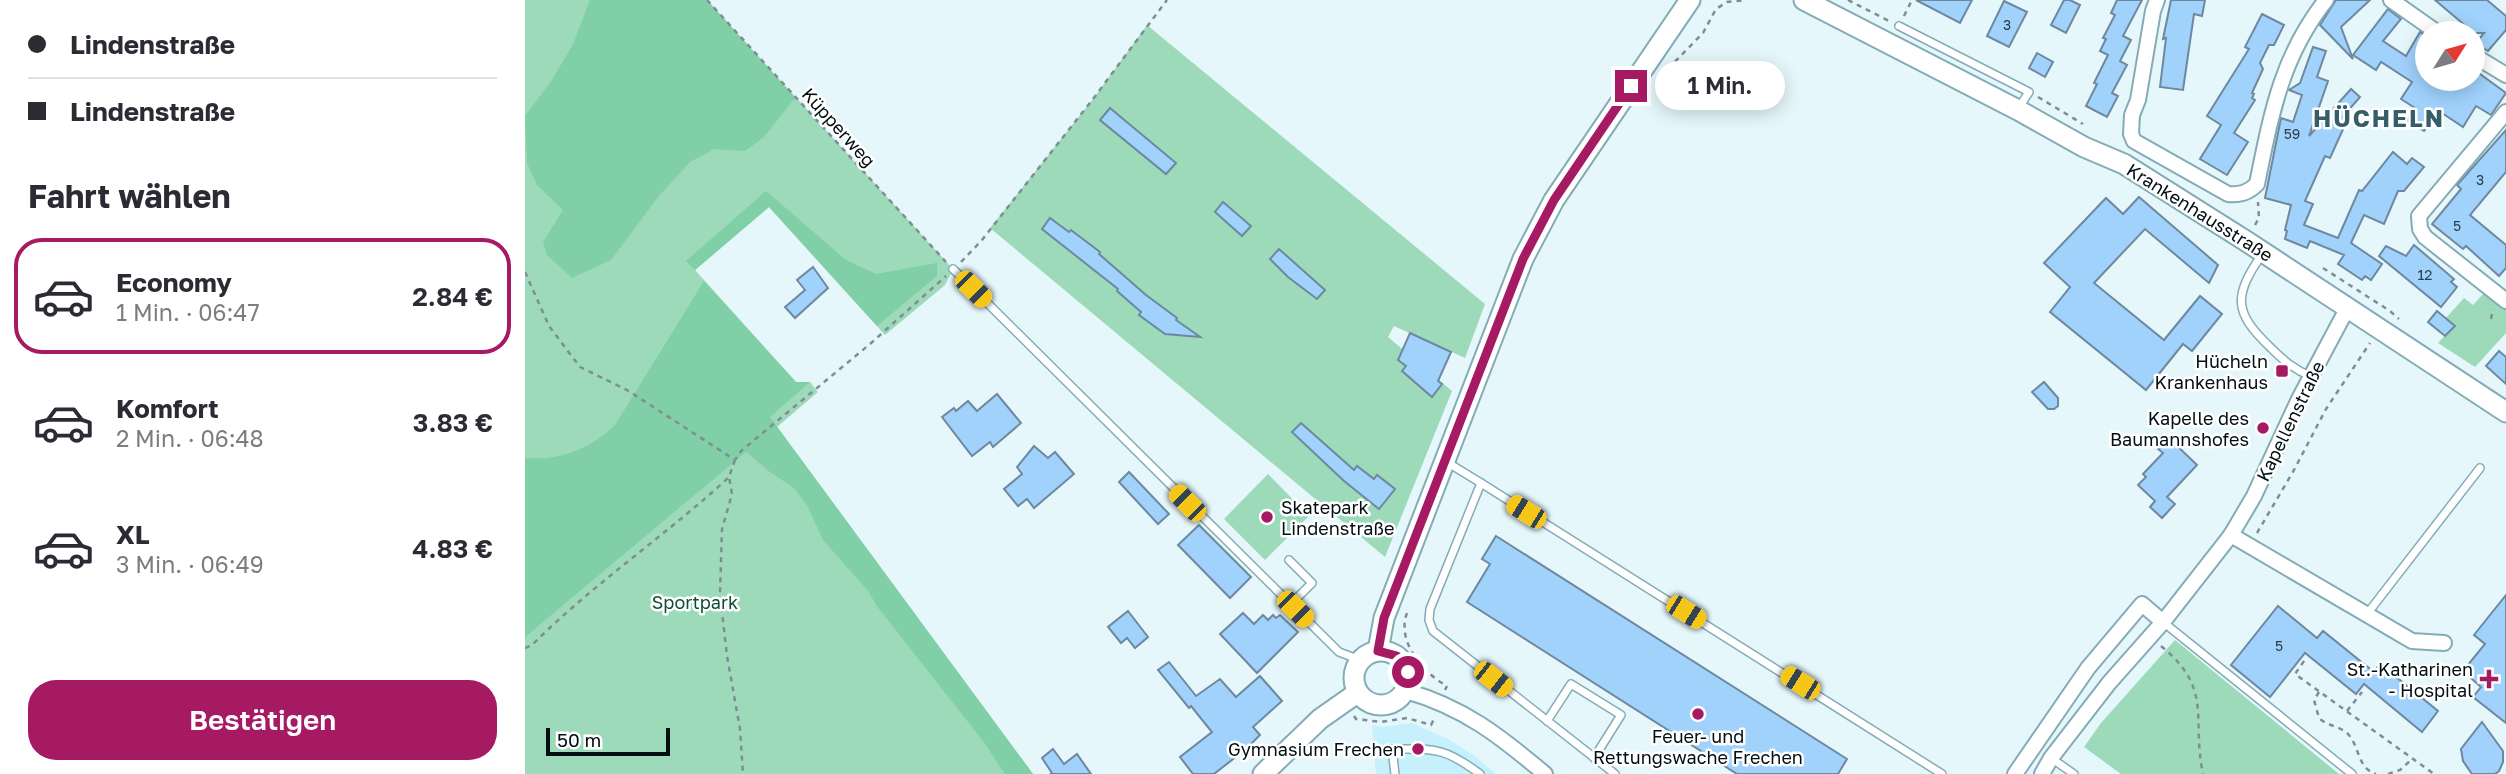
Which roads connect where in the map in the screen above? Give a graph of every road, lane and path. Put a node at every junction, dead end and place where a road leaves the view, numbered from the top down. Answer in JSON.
{"nodes":[{"id":1,"x":707,"y":0,"type":"edge"},
{"id":2,"x":1167,"y":0,"type":"edge"},
{"id":3,"x":1690,"y":0,"type":"edge"},
{"id":4,"x":1745,"y":0,"type":"edge"},
{"id":5,"x":1848,"y":0,"type":"edge"},
{"id":6,"x":2157,"y":0,"type":"edge"},
{"id":7,"x":2326,"y":0,"type":"edge"},
{"id":8,"x":2391,"y":0,"type":"edge"},
{"id":9,"x":1814,"y":2,"type":"edge"},
{"id":10,"x":2421,"y":21,"type":"edge"},
{"id":11,"x":1899,"y":26,"type":"joint"},
{"id":12,"x":2485,"y":62,"type":"edge"},
{"id":13,"x":2506,"y":75,"type":"edge"},
{"id":14,"x":1661,"y":77,"type":"dead end"},
{"id":15,"x":2018,"y":110,"type":"junction"},
{"id":16,"x":2506,"y":111,"type":"edge"},
{"id":17,"x":2257,"y":184,"type":"junction"},
{"id":18,"x":2246,"y":241,"type":"junction"},
{"id":19,"x":2264,"y":252,"type":"junction"},
{"id":20,"x":953,"y":269,"type":"junction"},
{"id":21,"x":525,"y":272,"type":"edge"},
{"id":22,"x":2506,"y":301,"type":"edge"},
{"id":23,"x":2348,"y":307,"type":"junction"},
{"id":24,"x":2391,"y":311,"type":"dead end"},
{"id":25,"x":2380,"y":328,"type":"junction"},
{"id":26,"x":2312,"y":377,"type":"junction"},
{"id":27,"x":2506,"y":412,"type":"edge"},
{"id":28,"x":735,"y":460,"type":"junction"},
{"id":29,"x":1444,"y":461,"type":"junction"},
{"id":30,"x":2480,"y":468,"type":"dead end"},
{"id":31,"x":729,"y":477,"type":"junction"},
{"id":32,"x":1481,"y":483,"type":"junction"},
{"id":33,"x":2231,"y":536,"type":"junction"},
{"id":34,"x":2250,"y":545,"type":"junction"},
{"id":35,"x":1289,"y":561,"type":"dead end"},
{"id":36,"x":1411,"y":603,"type":"dead end"},
{"id":37,"x":1290,"y":605,"type":"junction"},
{"id":38,"x":2367,"y":615,"type":"junction"},
{"id":39,"x":2163,"y":622,"type":"junction"},
{"id":40,"x":2150,"y":637,"type":"junction"},
{"id":41,"x":2444,"y":643,"type":"dead end"},
{"id":42,"x":525,"y":648,"type":"edge"},
{"id":43,"x":1378,"y":651,"type":"junction"},
{"id":44,"x":1360,"y":660,"type":"junction"},
{"id":45,"x":2304,"y":661,"type":"dead end"},
{"id":46,"x":1405,"y":691,"type":"junction"},
{"id":47,"x":2319,"y":692,"type":"junction"},
{"id":48,"x":2362,"y":692,"type":"dead end"},
{"id":49,"x":1350,"y":698,"type":"junction"},
{"id":50,"x":1441,"y":702,"type":"junction"},
{"id":51,"x":2346,"y":711,"type":"junction"},
{"id":52,"x":1546,"y":721,"type":"junction"},
{"id":53,"x":1594,"y":758,"type":"junction"},
{"id":54,"x":2051,"y":758,"type":"junction"},
{"id":55,"x":2413,"y":759,"type":"junction"},
{"id":56,"x":743,"y":774,"type":"edge"},
{"id":57,"x":1263,"y":774,"type":"edge"},
{"id":58,"x":1395,"y":774,"type":"edge"},
{"id":59,"x":1480,"y":774,"type":"edge"},
{"id":60,"x":1545,"y":774,"type":"edge"},
{"id":61,"x":1615,"y":774,"type":"edge"},
{"id":62,"x":1942,"y":774,"type":"edge"},
{"id":63,"x":2015,"y":774,"type":"edge"},
{"id":64,"x":2042,"y":774,"type":"edge"},
{"id":65,"x":2074,"y":774,"type":"edge"},
{"id":66,"x":2203,"y":774,"type":"edge"},
{"id":67,"x":2352,"y":774,"type":"edge"},
{"id":68,"x":2376,"y":774,"type":"edge"},
{"id":69,"x":2388,"y":774,"type":"edge"},
{"id":70,"x":2434,"y":774,"type":"edge"}],
"edges":[{"from":1,"to":20,"type":"path","name":"Küpperweg"},
{"from":2,"to":20,"type":"path"},
{"from":3,"to":29,"type":"street"},
{"from":4,"to":14,"type":"path"},
{"from":5,"to":11,"type":"path"},
{"from":6,"to":17,"type":"street"},
{"from":7,"to":17,"type":"street"},
{"from":8,"to":10,"type":"street"},
{"from":9,"to":15,"type":"street","name":"Krankenhausstraße"},
{"from":11,"to":15,"type":"lane"},
{"from":12,"to":13,"type":"street"},
{"from":15,"to":18,"type":"street","name":"Krankenhausstraße"},
{"from":16,"to":22,"type":"street"},
{"from":17,"to":18,"type":"path"},
{"from":18,"to":19,"type":"street","name":"Krankenhausstraße"},
{"from":19,"to":23,"type":"street","name":"Krankenhausstraße"},
{"from":19,"to":26,"type":"lane"},
{"from":20,"to":28,"type":"path"},
{"from":20,"to":37,"type":"lane"},
{"from":21,"to":28,"type":"path"},
{"from":23,"to":25,"type":"street","name":"Krankenhausstraße"},
{"from":23,"to":26,"type":"street","name":"Kapellenstraße"},
{"from":24,"to":25,"type":"path"},
{"from":25,"to":27,"type":"street","name":"Krankenhausstraße"},
{"from":25,"to":34,"type":"path"},
{"from":26,"to":33,"type":"street","name":"Kapellenstraße"},
{"from":28,"to":31,"type":"path"},
{"from":29,"to":32,"type":"lane"},
{"from":29,"to":43,"type":"street"},
{"from":30,"to":38,"type":"lane"},
{"from":31,"to":42,"type":"path"},
{"from":31,"to":56,"type":"path"},
{"from":32,"to":52,"type":"lane"},
{"from":32,"to":62,"type":"lane"},
{"from":33,"to":34,"type":"street"},
{"from":33,"to":39,"type":"street","name":"Kapellenstraße"},
{"from":34,"to":38,"type":"street"},
{"from":35,"to":37,"type":"lane"},
{"from":36,"to":50,"type":"path"},
{"from":37,"to":44,"type":"lane"},
{"from":38,"to":41,"type":"street"},
{"from":39,"to":40,"type":"street","name":"Kapellenstraße"},
{"from":39,"to":63,"type":"street"},
{"from":39,"to":67,"type":"lane"},
{"from":40,"to":54,"type":"street","name":"Kapellenstraße"},
{"from":40,"to":66,"type":"path"},
{"from":43,"to":44,"type":"street"},
{"from":43,"to":46,"type":"street"},
{"from":44,"to":49,"type":"street"},
{"from":45,"to":47,"type":"path"},
{"from":46,"to":49,"type":"street"},
{"from":46,"to":50,"type":"street"},
{"from":47,"to":51,"type":"path"},
{"from":47,"to":68,"type":"path"},
{"from":48,"to":51,"type":"path"},
{"from":49,"to":50,"type":"path"},
{"from":49,"to":57,"type":"street"},
{"from":50,"to":60,"type":"street"},
{"from":51,"to":55,"type":"path"},
{"from":52,"to":53,"type":"lane"},
{"from":52,"to":53,"type":"lane"},
{"from":53,"to":61,"type":"lane"},
{"from":54,"to":64,"type":"street","name":"Kapellenstraße"},
{"from":54,"to":65,"type":"lane"},
{"from":55,"to":69,"type":"path"},
{"from":55,"to":70,"type":"path"},
{"from":58,"to":59,"type":"lane"}]}
